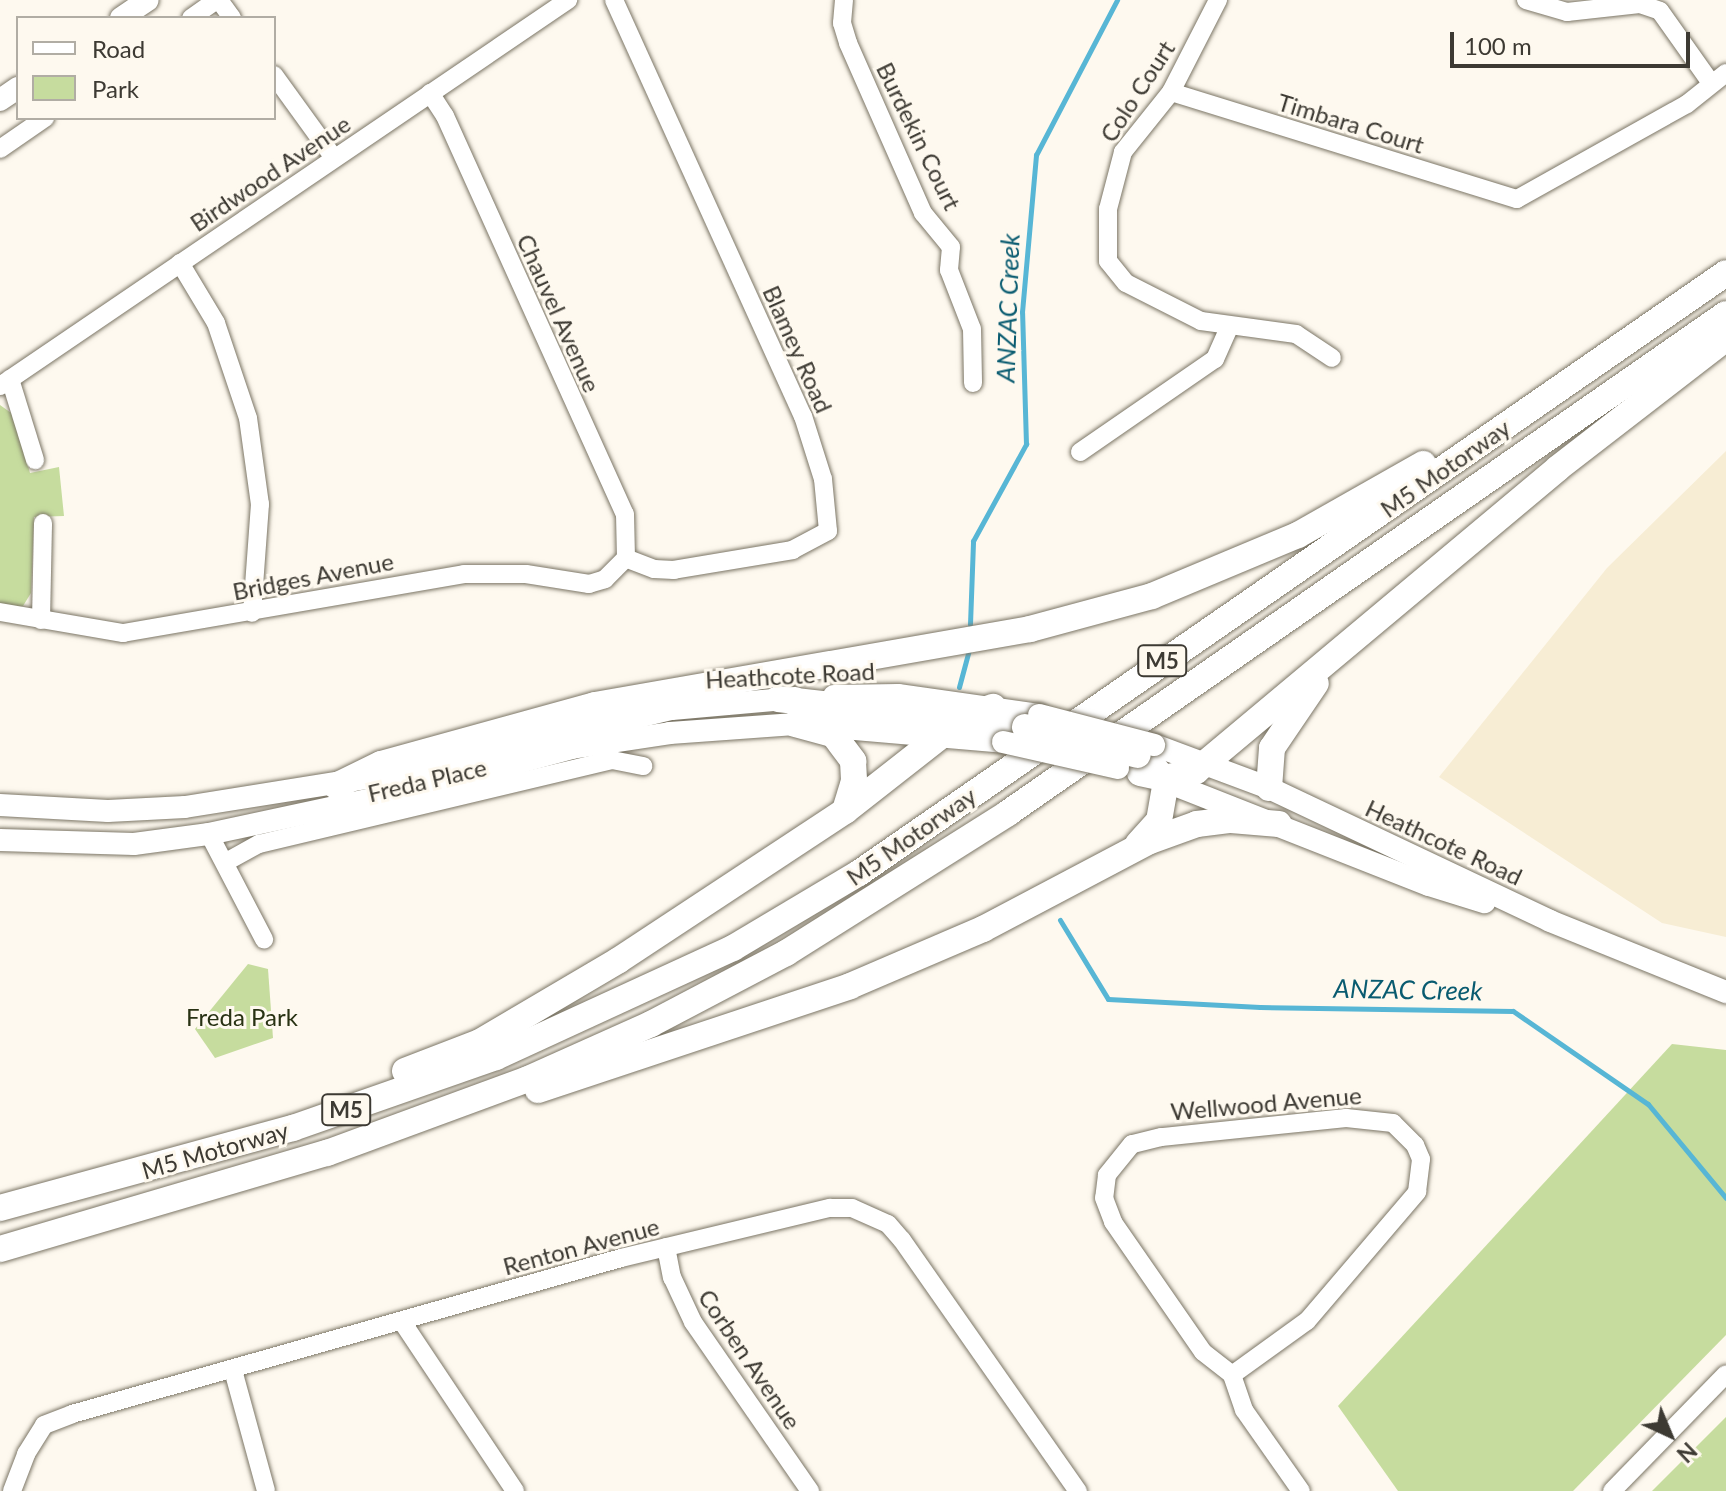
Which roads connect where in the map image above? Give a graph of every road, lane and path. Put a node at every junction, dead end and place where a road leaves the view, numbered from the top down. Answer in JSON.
{"nodes":[{"id":1,"x":148,"y":0,"type":"edge"},
{"id":2,"x":218,"y":0,"type":"edge"},
{"id":3,"x":568,"y":0,"type":"edge"},
{"id":4,"x":614,"y":0,"type":"edge"},
{"id":5,"x":844,"y":0,"type":"edge"},
{"id":6,"x":1218,"y":0,"type":"edge"},
{"id":7,"x":1526,"y":0,"type":"edge"},
{"id":8,"x":124,"y":16,"type":"edge"},
{"id":9,"x":194,"y":16,"type":"edge"},
{"id":10,"x":230,"y":16,"type":"edge"},
{"id":11,"x":276,"y":78,"type":"edge"},
{"id":12,"x":1718,"y":78,"type":"edge"},
{"id":13,"x":1171,"y":92,"type":"junction"},
{"id":14,"x":430,"y":93,"type":"junction"},
{"id":15,"x":42,"y":120,"type":"edge"},
{"id":16,"x":0,"y":149,"type":"edge"},
{"id":17,"x":334,"y":158,"type":"junction"},
{"id":18,"x":180,"y":263,"type":"junction"},
{"id":19,"x":1726,"y":273,"type":"edge"},
{"id":20,"x":1691,"y":297,"type":"junction"},
{"id":21,"x":1726,"y":314,"type":"edge"},
{"id":22,"x":1229,"y":327,"type":"junction"},
{"id":23,"x":1726,"y":338,"type":"edge"},
{"id":24,"x":1332,"y":358,"type":"dead end"},
{"id":25,"x":5,"y":383,"type":"edge"},
{"id":26,"x":973,"y":383,"type":"dead end"},
{"id":27,"x":1080,"y":452,"type":"dead end"},
{"id":28,"x":35,"y":460,"type":"dead end"},
{"id":29,"x":43,"y":523,"type":"dead end"},
{"id":30,"x":626,"y":558,"type":"junction"},
{"id":31,"x":0,"y":612,"type":"edge"},
{"id":32,"x":252,"y":613,"type":"junction"},
{"id":33,"x":41,"y":620,"type":"junction"},
{"id":34,"x":1349,"y":644,"type":"junction"},
{"id":35,"x":778,"y":699,"type":"junction"},
{"id":36,"x":993,"y":707,"type":"junction"},
{"id":37,"x":963,"y":718,"type":"junction"},
{"id":38,"x":795,"y":724,"type":"junction"},
{"id":39,"x":1022,"y":728,"type":"junction"},
{"id":40,"x":942,"y":734,"type":"junction"},
{"id":41,"x":1207,"y":763,"type":"junction"},
{"id":42,"x":643,"y":766,"type":"dead end"},
{"id":43,"x":1147,"y":767,"type":"junction"},
{"id":44,"x":336,"y":786,"type":"junction"},
{"id":45,"x":1269,"y":788,"type":"junction"},
{"id":46,"x":0,"y":805,"type":"edge"},
{"id":47,"x":845,"y":811,"type":"junction"},
{"id":48,"x":1279,"y":824,"type":"junction"},
{"id":49,"x":209,"y":834,"type":"junction"},
{"id":50,"x":0,"y":840,"type":"edge"},
{"id":51,"x":1126,"y":854,"type":"junction"},
{"id":52,"x":226,"y":862,"type":"junction"},
{"id":53,"x":1550,"y":921,"type":"junction"},
{"id":54,"x":264,"y":939,"type":"dead end"},
{"id":55,"x":1726,"y":992,"type":"edge"},
{"id":56,"x":327,"y":1153,"type":"junction"},
{"id":57,"x":63,"y":1193,"type":"junction"},
{"id":58,"x":0,"y":1208,"type":"edge"},
{"id":59,"x":666,"y":1247,"type":"junction"},
{"id":60,"x":0,"y":1249,"type":"edge"},
{"id":61,"x":403,"y":1323,"type":"junction"},
{"id":62,"x":233,"y":1370,"type":"junction"},
{"id":63,"x":1726,"y":1374,"type":"edge"},
{"id":64,"x":1232,"y":1375,"type":"junction"},
{"id":65,"x":12,"y":1491,"type":"edge"},
{"id":66,"x":266,"y":1491,"type":"edge"},
{"id":67,"x":515,"y":1491,"type":"edge"},
{"id":68,"x":810,"y":1491,"type":"edge"},
{"id":69,"x":1078,"y":1491,"type":"edge"},
{"id":70,"x":1301,"y":1491,"type":"edge"},
{"id":71,"x":1612,"y":1491,"type":"edge"}],
"edges":[{"from":1,"to":8,"type":"main road"},
{"from":2,"to":9,"type":"street"},
{"from":2,"to":10,"type":"street"},
{"from":3,"to":14,"type":"street","name":"Birdwood Avenue"},
{"from":4,"to":30,"type":"street","name":"Blamey Road"},
{"from":5,"to":26,"type":"street","name":"Burdekin Court"},
{"from":6,"to":13,"type":"street","name":"Colo Court"},
{"from":7,"to":12,"type":"street"},
{"from":11,"to":17,"type":"street"},
{"from":12,"to":13,"type":"street","name":"Timbara Court"},
{"from":13,"to":22,"type":"street","name":"Colo Court"},
{"from":14,"to":17,"type":"street","name":"Birdwood Avenue"},
{"from":14,"to":30,"type":"street","name":"Chauvel Avenue"},
{"from":15,"to":16,"type":"street"},
{"from":17,"to":18,"type":"street","name":"Birdwood Avenue"},
{"from":18,"to":25,"type":"street","name":"Birdwood Avenue"},
{"from":18,"to":32,"type":"street"},
{"from":19,"to":20,"type":"highway","name":"M5 Motorway","number":"M5"},
{"from":20,"to":44,"type":"highway"},
{"from":20,"to":57,"type":"highway","name":"M5 Motorway","number":"M5"},
{"from":21,"to":56,"type":"highway","name":"M5 Motorway","number":"M5"},
{"from":22,"to":24,"type":"street","name":"Colo Court"},
{"from":22,"to":27,"type":"street"},
{"from":23,"to":34,"type":"highway"},
{"from":25,"to":28,"type":"street"},
{"from":29,"to":33,"type":"street"},
{"from":30,"to":32,"type":"street","name":"Bridges Avenue"},
{"from":31,"to":33,"type":"street","name":"Bridges Avenue"},
{"from":32,"to":33,"type":"street","name":"Bridges Avenue"},
{"from":34,"to":41,"type":"highway"},
{"from":34,"to":45,"type":"highway"},
{"from":35,"to":36,"type":"main road","name":"Heathcote Road"},
{"from":35,"to":37,"type":"highway"},
{"from":35,"to":44,"type":"main road","name":"Heathcote Road"},
{"from":36,"to":37,"type":"highway"},
{"from":36,"to":39,"type":"main road","name":"Heathcote Road"},
{"from":37,"to":39,"type":"highway"},
{"from":37,"to":40,"type":"highway"},
{"from":38,"to":40,"type":"main road","name":"Heathcote Road"},
{"from":38,"to":47,"type":"highway"},
{"from":38,"to":49,"type":"main road","name":"Heathcote Road"},
{"from":39,"to":40,"type":"main road","name":"Heathcote Road"},
{"from":39,"to":43,"type":"highway","bridge":true},
{"from":40,"to":47,"type":"highway"},
{"from":41,"to":43,"type":"highway"},
{"from":41,"to":45,"type":"main road","name":"Heathcote Road"},
{"from":42,"to":52,"type":"street","name":"Freda Place"},
{"from":43,"to":48,"type":"main road","name":"Heathcote Road"},
{"from":43,"to":51,"type":"highway"},
{"from":44,"to":46,"type":"main road","name":"Heathcote Road"},
{"from":45,"to":53,"type":"main road","name":"Heathcote Road"},
{"from":47,"to":57,"type":"highway"},
{"from":48,"to":51,"type":"highway"},
{"from":48,"to":53,"type":"main road","name":"Heathcote Road"},
{"from":49,"to":50,"type":"main road","name":"Heathcote Road"},
{"from":49,"to":52,"type":"street"},
{"from":51,"to":56,"type":"highway"},
{"from":52,"to":54,"type":"street"},
{"from":53,"to":55,"type":"main road","name":"Heathcote Road"},
{"from":56,"to":60,"type":"highway","name":"M5 Motorway","number":"M5"},
{"from":57,"to":58,"type":"highway","name":"M5 Motorway","number":"M5"},
{"from":59,"to":61,"type":"street","name":"Renton Avenue"},
{"from":59,"to":68,"type":"street","name":"Corben Avenue"},
{"from":59,"to":69,"type":"street","name":"Renton Avenue"},
{"from":61,"to":62,"type":"street","name":"Renton Avenue"},
{"from":61,"to":67,"type":"street"},
{"from":62,"to":65,"type":"street","name":"Renton Avenue"},
{"from":62,"to":66,"type":"street"},
{"from":63,"to":71,"type":"street"},
{"from":64,"to":64,"type":"street","name":"Wellwood Avenue"},
{"from":64,"to":70,"type":"street"}]}
